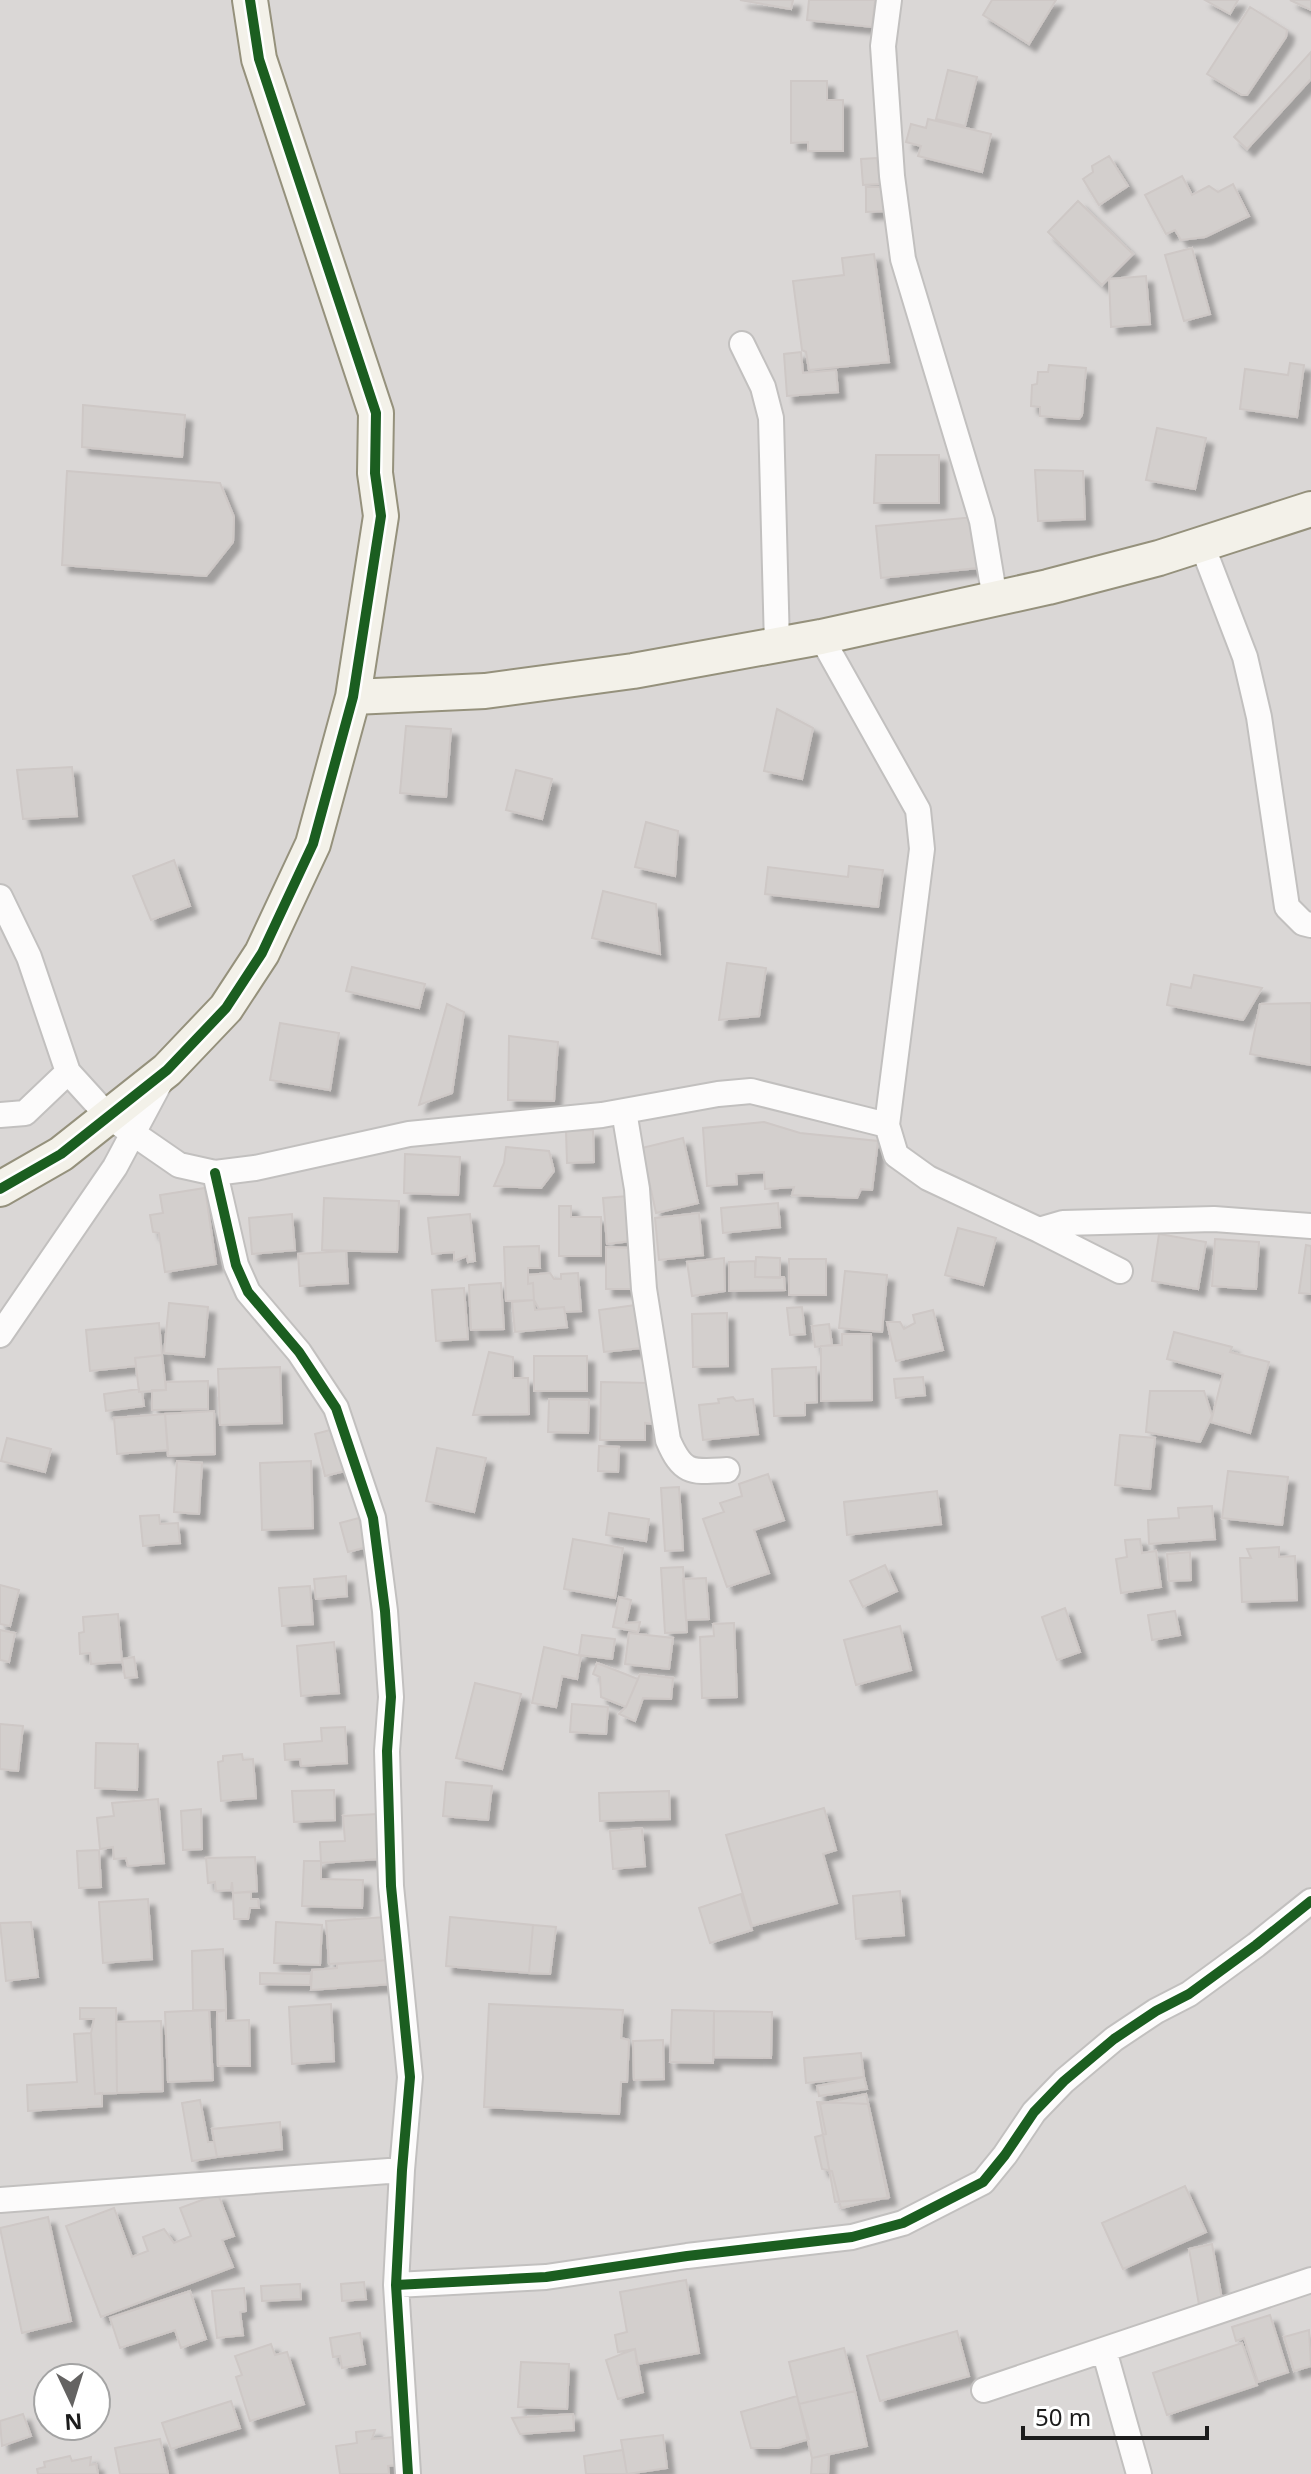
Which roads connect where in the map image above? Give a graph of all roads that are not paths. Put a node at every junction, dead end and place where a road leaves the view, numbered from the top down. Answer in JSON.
{"nodes":[{"id":1,"x":250,"y":0,"type":"edge"},
{"id":2,"x":889,"y":0,"type":"edge"},
{"id":3,"x":742,"y":344,"type":"dead end"},
{"id":4,"x":1311,"y":509,"type":"edge"},
{"id":5,"x":1202,"y":545,"type":"junction"},
{"id":6,"x":995,"y":599,"type":"junction"},
{"id":7,"x":821,"y":637,"type":"junction"},
{"id":8,"x":777,"y":645,"type":"junction"},
{"id":9,"x":353,"y":697,"type":"junction"},
{"id":10,"x":0,"y":897,"type":"edge"},
{"id":11,"x":1311,"y":925,"type":"edge"},
{"id":12,"x":68,"y":1072,"type":"junction"},
{"id":13,"x":624,"y":1111,"type":"junction"},
{"id":14,"x":0,"y":1115,"type":"edge"},
{"id":15,"x":121,"y":1125,"type":"junction"},
{"id":16,"x":887,"y":1125,"type":"junction"},
{"id":17,"x":215,"y":1173,"type":"junction"},
{"id":18,"x":0,"y":1189,"type":"edge"},
{"id":19,"x":1311,"y":1226,"type":"edge"},
{"id":20,"x":1039,"y":1230,"type":"junction"},
{"id":21,"x":1120,"y":1271,"type":"dead end"},
{"id":22,"x":0,"y":1335,"type":"edge"},
{"id":23,"x":727,"y":1470,"type":"dead end"},
{"id":24,"x":1311,"y":1901,"type":"edge"},
{"id":25,"x":402,"y":2170,"type":"junction"},
{"id":26,"x":0,"y":2200,"type":"edge"},
{"id":27,"x":1311,"y":2280,"type":"edge"},
{"id":28,"x":396,"y":2285,"type":"junction"},
{"id":29,"x":1104,"y":2350,"type":"junction"},
{"id":30,"x":984,"y":2390,"type":"dead end"},
{"id":31,"x":408,"y":2474,"type":"edge"},
{"id":32,"x":1139,"y":2474,"type":"edge"}],
"edges":[{"from":1,"to":9,"type":"street"},
{"from":2,"to":6,"type":"street"},
{"from":3,"to":8,"type":"street"},
{"from":4,"to":5,"type":"street"},
{"from":5,"to":6,"type":"street"},
{"from":5,"to":11,"type":"street"},
{"from":6,"to":7,"type":"street"},
{"from":7,"to":8,"type":"street"},
{"from":7,"to":16,"type":"street"},
{"from":8,"to":9,"type":"street"},
{"from":9,"to":15,"type":"street"},
{"from":10,"to":12,"type":"street"},
{"from":12,"to":14,"type":"street"},
{"from":12,"to":15,"type":"street"},
{"from":13,"to":16,"type":"street"},
{"from":13,"to":17,"type":"street"},
{"from":13,"to":23,"type":"street"},
{"from":15,"to":17,"type":"street"},
{"from":15,"to":18,"type":"street"},
{"from":15,"to":22,"type":"street"},
{"from":16,"to":20,"type":"street"},
{"from":17,"to":25,"type":"street"},
{"from":19,"to":20,"type":"street"},
{"from":20,"to":21,"type":"street"},
{"from":24,"to":28,"type":"street"},
{"from":25,"to":26,"type":"street"},
{"from":25,"to":28,"type":"street"},
{"from":27,"to":29,"type":"street"},
{"from":28,"to":31,"type":"street"},
{"from":29,"to":30,"type":"street"},
{"from":29,"to":32,"type":"street"}]}
